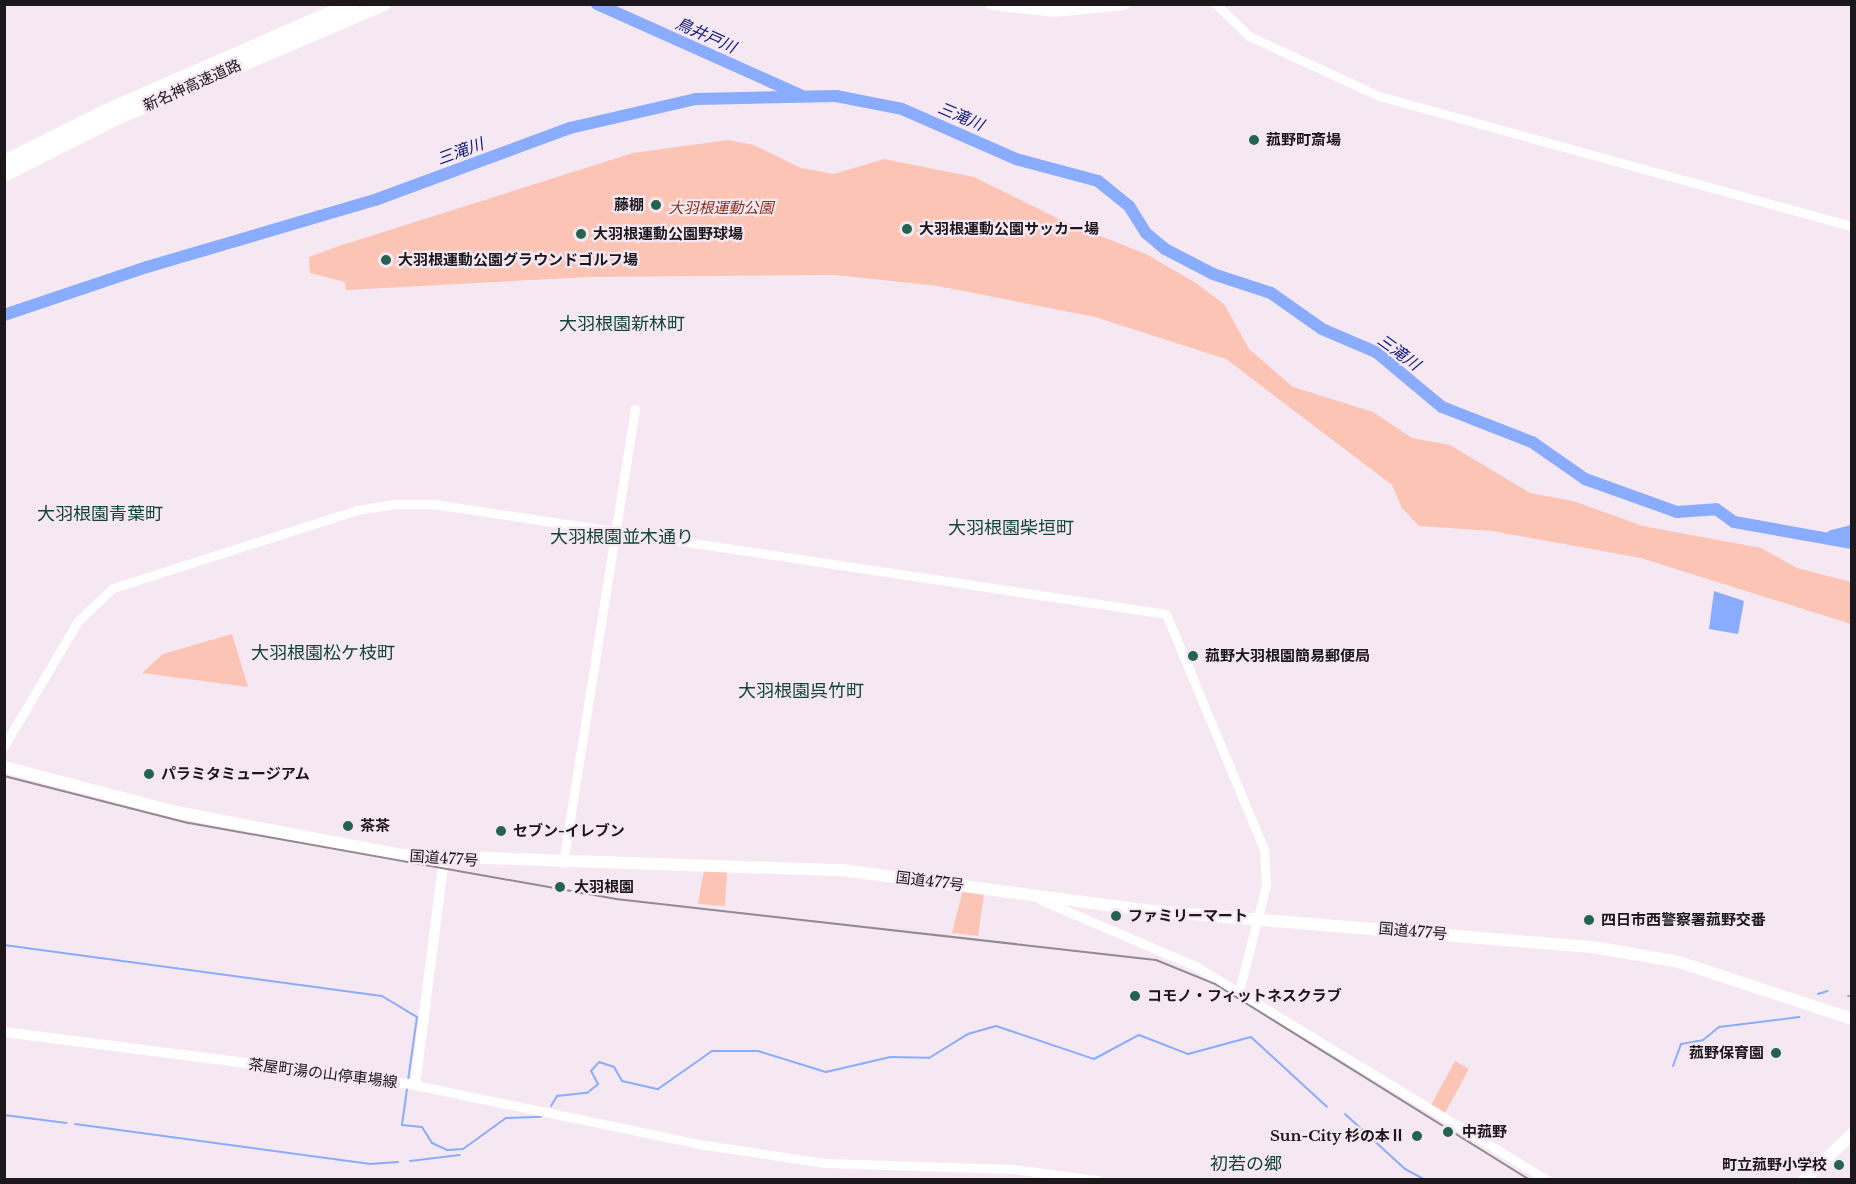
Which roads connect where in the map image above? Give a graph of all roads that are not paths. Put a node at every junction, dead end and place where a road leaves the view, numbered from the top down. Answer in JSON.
{"nodes":[{"id":1,"x":384,"y":4,"type":"edge"},
{"id":2,"x":992,"y":4,"type":"edge"},
{"id":3,"x":1124,"y":4,"type":"edge"},
{"id":4,"x":1216,"y":4,"type":"edge"},
{"id":5,"x":344,"y":12,"type":"edge"},
{"id":6,"x":4,"y":162,"type":"edge"},
{"id":7,"x":4,"y":175,"type":"edge"},
{"id":8,"x":1851,"y":225,"type":"edge"},
{"id":9,"x":635,"y":409,"type":"dead end"},
{"id":10,"x":616,"y":532,"type":"junction"},
{"id":11,"x":4,"y":746,"type":"edge"},
{"id":12,"x":4,"y":767,"type":"edge"},
{"id":13,"x":444,"y":860,"type":"junction"},
{"id":14,"x":563,"y":863,"type":"junction"},
{"id":15,"x":1031,"y":894,"type":"junction"},
{"id":16,"x":1258,"y":919,"type":"junction"},
{"id":17,"x":1239,"y":992,"type":"junction"},
{"id":18,"x":1851,"y":1019,"type":"edge"},
{"id":19,"x":4,"y":1032,"type":"edge"},
{"id":20,"x":410,"y":1084,"type":"junction"},
{"id":21,"x":1851,"y":1134,"type":"edge"},
{"id":22,"x":1097,"y":1179,"type":"edge"},
{"id":23,"x":1547,"y":1179,"type":"edge"},
{"id":24,"x":1804,"y":1179,"type":"edge"}],
"edges":[{"from":1,"to":5,"type":"highway","name":"新名神高速道路"},
{"from":2,"to":3,"type":"highway"},
{"from":4,"to":8,"type":"street"},
{"from":5,"to":6,"type":"highway","name":"新名神高速道路"},
{"from":5,"to":7,"type":"highway","name":"新名神高速道路"},
{"from":9,"to":10,"type":"street"},
{"from":10,"to":11,"type":"street"},
{"from":10,"to":14,"type":"street"},
{"from":10,"to":16,"type":"street"},
{"from":12,"to":13,"type":"highway","name":"国道477号"},
{"from":13,"to":14,"type":"highway","name":"国道477号"},
{"from":13,"to":20,"type":"main road","name":"茶屋町湯の山停車場線"},
{"from":14,"to":15,"type":"highway","name":"国道477号"},
{"from":15,"to":16,"type":"highway","name":"国道477号"},
{"from":15,"to":17,"type":"street"},
{"from":16,"to":17,"type":"street"},
{"from":16,"to":18,"type":"highway","name":"国道477号"},
{"from":17,"to":23,"type":"street"},
{"from":19,"to":20,"type":"main road","name":"茶屋町湯の山停車場線"},
{"from":20,"to":22,"type":"street"},
{"from":21,"to":24,"type":"highway"}]}
